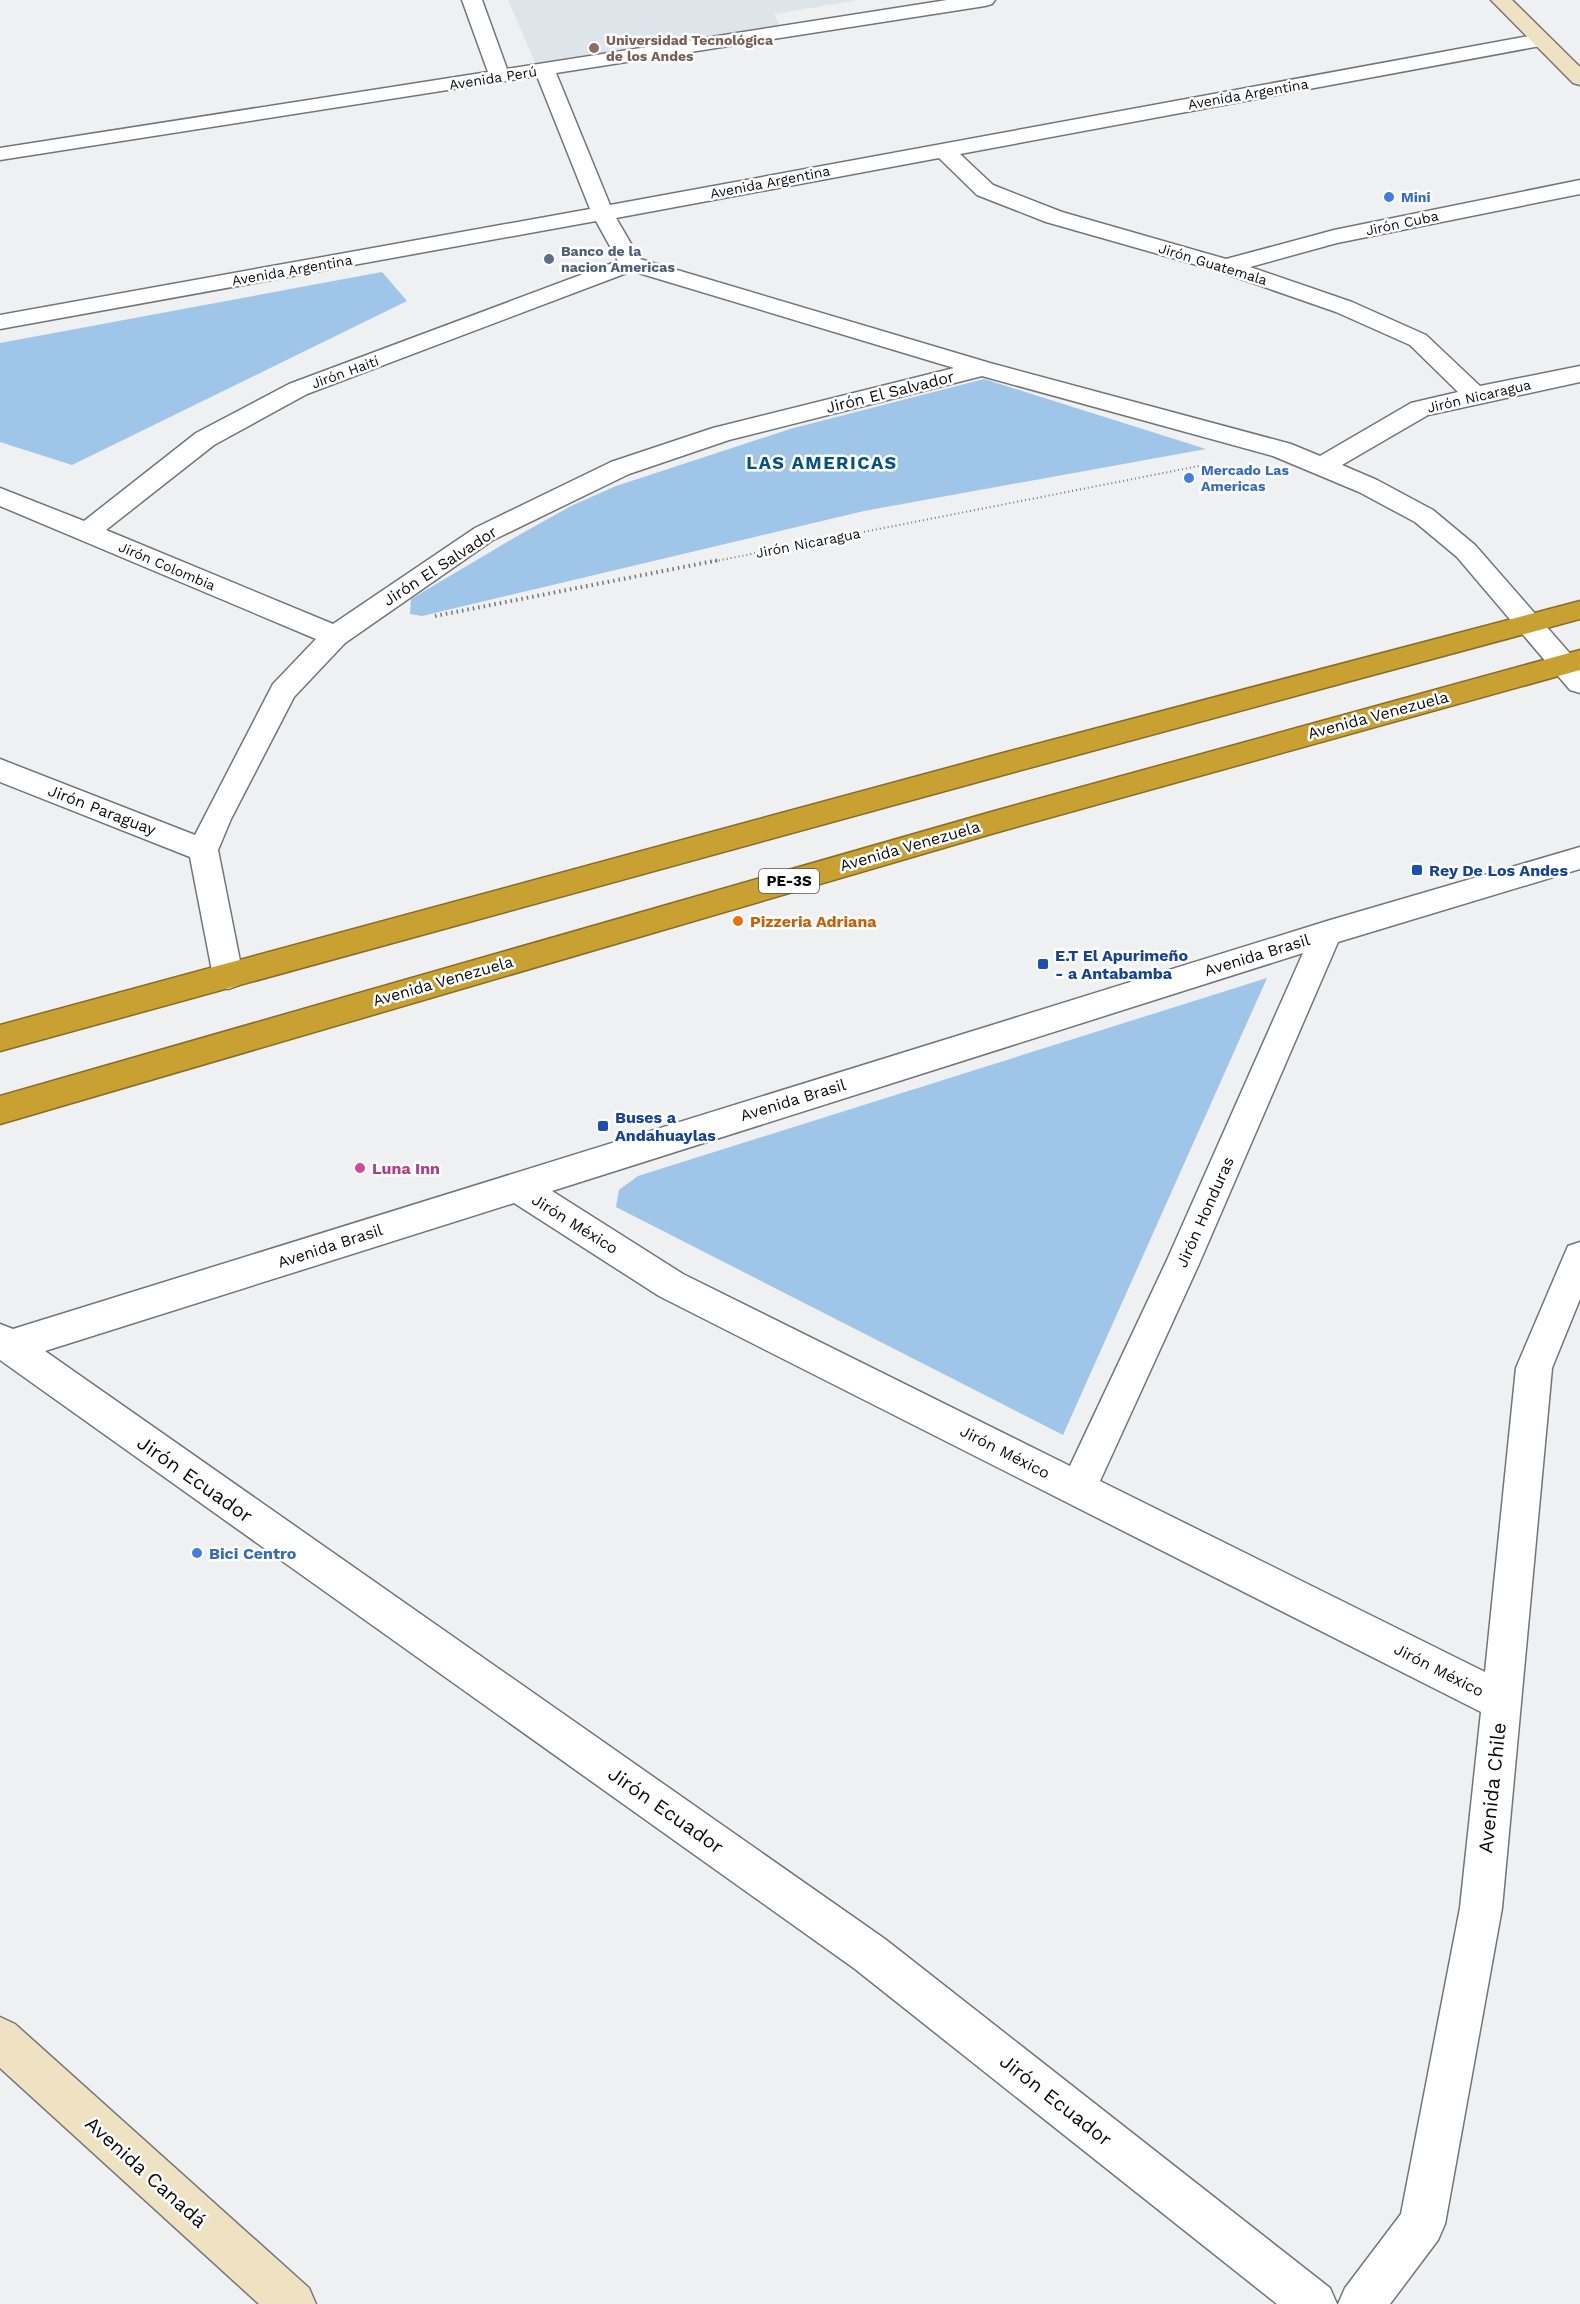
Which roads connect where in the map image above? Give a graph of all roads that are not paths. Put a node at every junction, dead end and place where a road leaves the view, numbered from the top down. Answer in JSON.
{"nodes":[{"id":1,"x":472,"y":0,"type":"edge"},
{"id":2,"x":985,"y":0,"type":"edge"},
{"id":3,"x":1502,"y":0,"type":"edge"},
{"id":4,"x":1540,"y":40,"type":"junction"},
{"id":5,"x":545,"y":70,"type":"junction"},
{"id":6,"x":501,"y":77,"type":"junction"},
{"id":7,"x":1580,"y":79,"type":"edge"},
{"id":8,"x":944,"y":150,"type":"junction"},
{"id":9,"x":0,"y":154,"type":"edge"},
{"id":10,"x":1580,"y":187,"type":"edge"},
{"id":11,"x":603,"y":214,"type":"junction"},
{"id":12,"x":631,"y":264,"type":"junction"},
{"id":13,"x":1226,"y":266,"type":"junction"},
{"id":14,"x":0,"y":322,"type":"edge"},
{"id":15,"x":982,"y":368,"type":"junction"},
{"id":16,"x":1580,"y":374,"type":"edge"},
{"id":17,"x":1475,"y":395,"type":"junction"},
{"id":18,"x":1320,"y":467,"type":"junction"},
{"id":19,"x":0,"y":496,"type":"edge"},
{"id":20,"x":87,"y":532,"type":"junction"},
{"id":21,"x":1580,"y":610,"type":"edge"},
{"id":22,"x":1529,"y":623,"type":"junction"},
{"id":23,"x":334,"y":636,"type":"junction"},
{"id":24,"x":1574,"y":669,"type":"edge"},
{"id":25,"x":0,"y":770,"type":"edge"},
{"id":26,"x":203,"y":849,"type":"junction"},
{"id":27,"x":1580,"y":858,"type":"edge"},
{"id":28,"x":1327,"y":933,"type":"junction"},
{"id":29,"x":228,"y":976,"type":"junction"},
{"id":30,"x":0,"y":1038,"type":"edge"},
{"id":31,"x":0,"y":1110,"type":"edge"},
{"id":32,"x":517,"y":1187,"type":"junction"},
{"id":33,"x":1580,"y":1257,"type":"edge"},
{"id":34,"x":4,"y":1344,"type":"edge"},
{"id":35,"x":1078,"y":1489,"type":"junction"},
{"id":36,"x":1501,"y":1701,"type":"junction"},
{"id":37,"x":0,"y":2039,"type":"edge"},
{"id":38,"x":293,"y":2304,"type":"edge"},
{"id":39,"x":1314,"y":2304,"type":"edge"},
{"id":40,"x":1361,"y":2304,"type":"edge"}],
"edges":[{"from":1,"to":6,"type":"street"},
{"from":2,"to":5,"type":"street","name":"Avenida Perú"},
{"from":3,"to":4,"type":"street"},
{"from":4,"to":7,"type":"street"},
{"from":4,"to":8,"type":"street","name":"Avenida Argentina"},
{"from":5,"to":6,"type":"street","name":"Avenida Perú"},
{"from":5,"to":11,"type":"street"},
{"from":6,"to":9,"type":"street","name":"Avenida Perú"},
{"from":8,"to":11,"type":"street","name":"Avenida Argentina"},
{"from":8,"to":13,"type":"street","name":"Jirón Guatemala"},
{"from":10,"to":13,"type":"street","name":"Jirón Cuba"},
{"from":11,"to":12,"type":"street"},
{"from":11,"to":14,"type":"street","name":"Avenida Argentina"},
{"from":12,"to":15,"type":"street"},
{"from":12,"to":20,"type":"street","name":"Jirón Haití"},
{"from":13,"to":17,"type":"street","name":"Jirón Guatemala"},
{"from":15,"to":18,"type":"street"},
{"from":15,"to":23,"type":"street","name":"Jirón El Salvador"},
{"from":16,"to":17,"type":"street","name":"Jirón Nicaragua"},
{"from":17,"to":18,"type":"street","name":"Jirón Nicaragua"},
{"from":18,"to":22,"type":"street"},
{"from":19,"to":20,"type":"street","name":"Jirón Colombia"},
{"from":20,"to":23,"type":"street","name":"Jirón Colombia"},
{"from":21,"to":22,"type":"highway"},
{"from":22,"to":24,"type":"street"},
{"from":22,"to":29,"type":"highway"},
{"from":23,"to":26,"type":"street","name":"Jirón El Salvador"},
{"from":24,"to":31,"type":"highway","name":"Avenida Venezuela","number":"PE-3S"},
{"from":25,"to":26,"type":"street","name":"Jirón Paraguay"},
{"from":26,"to":29,"type":"street"},
{"from":27,"to":28,"type":"street","name":"Avenida Brasil"},
{"from":28,"to":32,"type":"street","name":"Avenida Brasil"},
{"from":28,"to":35,"type":"street","name":"Jirón Honduras"},
{"from":29,"to":30,"type":"highway"},
{"from":32,"to":34,"type":"street","name":"Avenida Brasil"},
{"from":32,"to":35,"type":"street","name":"Jirón México"},
{"from":33,"to":36,"type":"street","name":"Avenida Chile"},
{"from":34,"to":39,"type":"street","name":"Jirón Ecuador"},
{"from":35,"to":36,"type":"street","name":"Jirón México"},
{"from":36,"to":40,"type":"street","name":"Avenida Chile"},
{"from":37,"to":38,"type":"street","name":"Avenida Canadá"}]}
